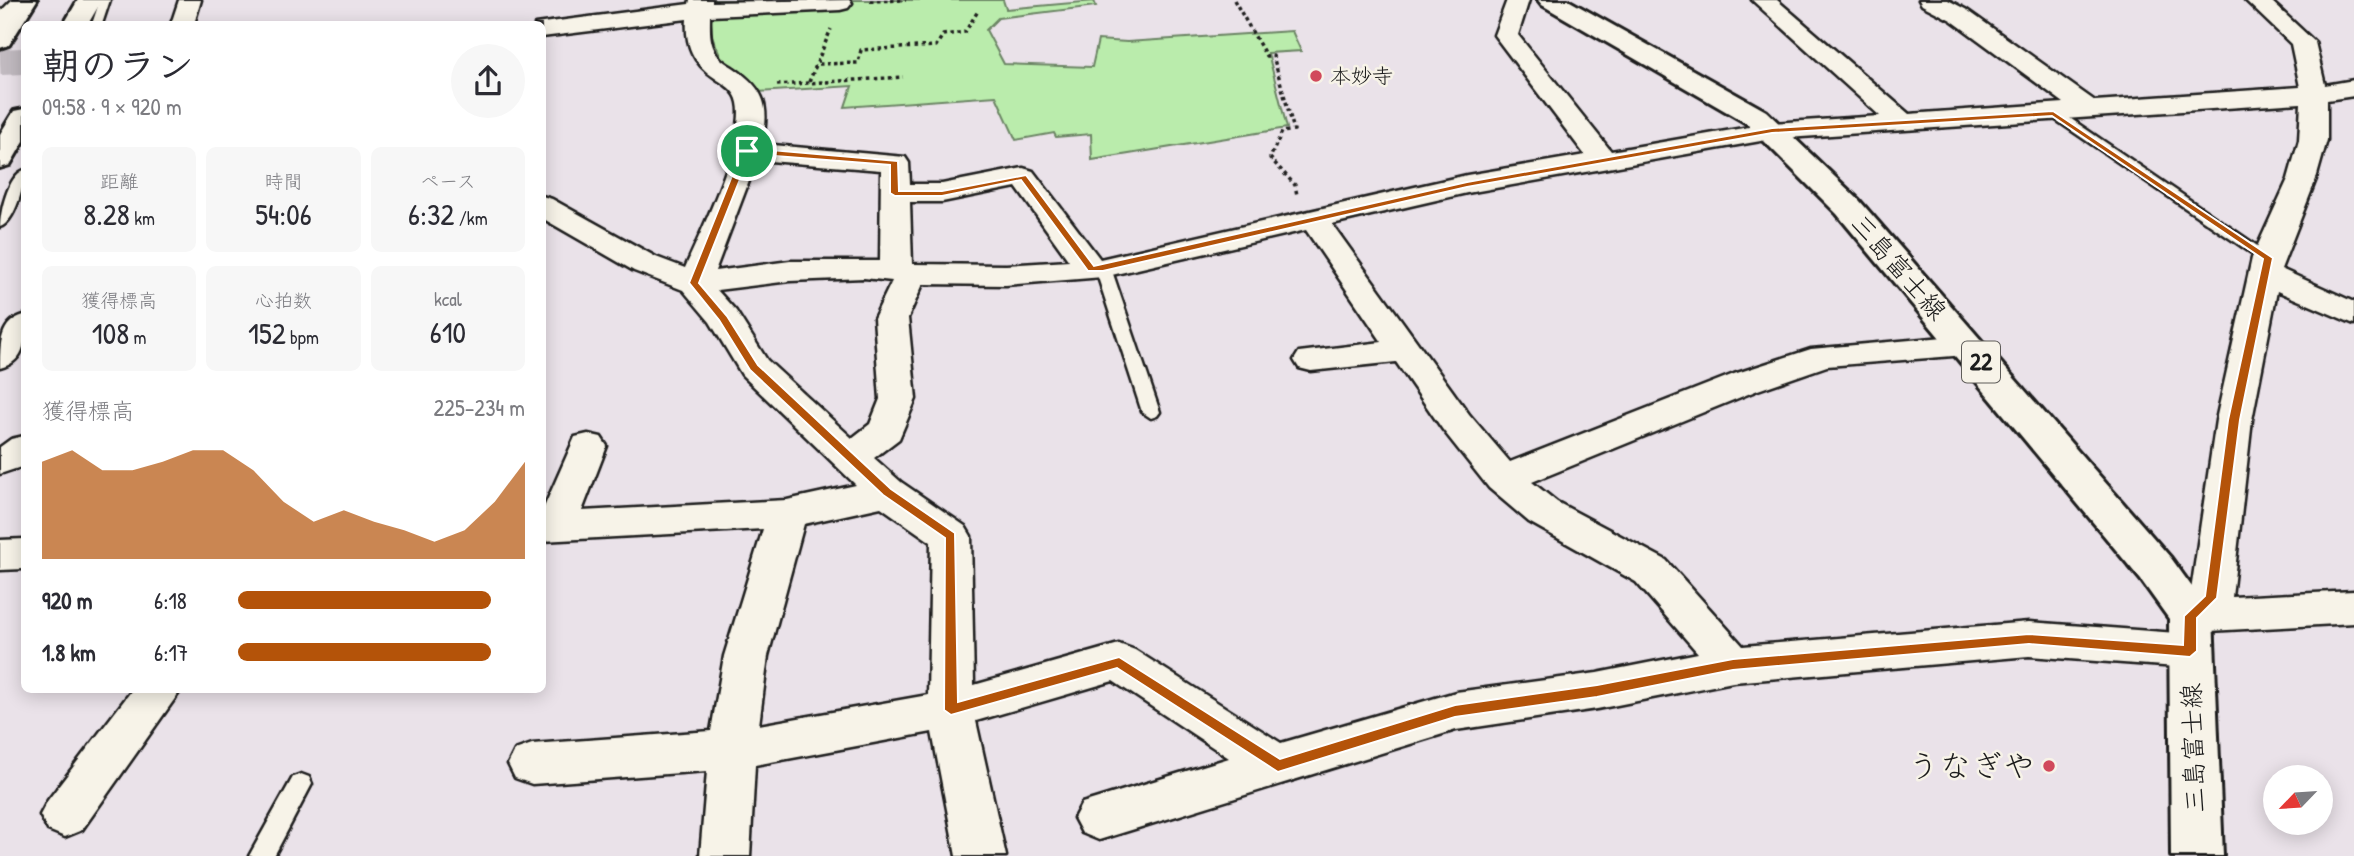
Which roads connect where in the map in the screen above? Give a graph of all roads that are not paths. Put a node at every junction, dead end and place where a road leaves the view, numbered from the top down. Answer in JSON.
{"nodes":[{"id":1,"x":18,"y":0,"type":"edge"},
{"id":2,"x":25,"y":0,"type":"edge"},
{"id":3,"x":90,"y":0,"type":"edge"},
{"id":4,"x":105,"y":0,"type":"edge"},
{"id":5,"x":190,"y":0,"type":"edge"},
{"id":6,"x":1518,"y":0,"type":"edge"},
{"id":7,"x":1550,"y":0,"type":"edge"},
{"id":8,"x":1763,"y":0,"type":"edge"},
{"id":9,"x":1930,"y":0,"type":"edge"},
{"id":10,"x":2256,"y":0,"type":"edge"},
{"id":11,"x":840,"y":3,"type":"dead end"},
{"id":12,"x":700,"y":5,"type":"edge"},
{"id":13,"x":0,"y":18,"type":"edge"},
{"id":14,"x":78,"y":21,"type":"edge"},
{"id":15,"x":98,"y":21,"type":"edge"},
{"id":16,"x":184,"y":21,"type":"edge"},
{"id":17,"x":546,"y":29,"type":"edge"},
{"id":18,"x":0,"y":40,"type":"edge"},
{"id":19,"x":2354,"y":88,"type":"edge"},
{"id":20,"x":2314,"y":94,"type":"junction"},
{"id":21,"x":2090,"y":110,"type":"junction"},
{"id":22,"x":2053,"y":113,"type":"junction"},
{"id":23,"x":21,"y":122,"type":"edge"},
{"id":24,"x":1904,"y":123,"type":"junction"},
{"id":25,"x":1772,"y":131,"type":"junction"},
{"id":26,"x":747,"y":151,"type":"junction"},
{"id":27,"x":0,"y":159,"type":"edge"},
{"id":28,"x":1603,"y":159,"type":"junction"},
{"id":29,"x":21,"y":180,"type":"edge"},
{"id":30,"x":895,"y":193,"type":"junction"},
{"id":31,"x":546,"y":207,"type":"edge"},
{"id":32,"x":1317,"y":218,"type":"junction"},
{"id":33,"x":0,"y":223,"type":"edge"},
{"id":34,"x":2267,"y":266,"type":"junction"},
{"id":35,"x":1097,"y":269,"type":"junction"},
{"id":36,"x":903,"y":273,"type":"junction"},
{"id":37,"x":694,"y":283,"type":"junction"},
{"id":38,"x":2354,"y":314,"type":"edge"},
{"id":39,"x":21,"y":329,"type":"edge"},
{"id":40,"x":1966,"y":345,"type":"junction"},
{"id":41,"x":1406,"y":350,"type":"junction"},
{"id":42,"x":0,"y":357,"type":"edge"},
{"id":43,"x":1311,"y":360,"type":"dead end"},
{"id":44,"x":1151,"y":412,"type":"dead end"},
{"id":45,"x":588,"y":446,"type":"dead end"},
{"id":46,"x":21,"y":450,"type":"edge"},
{"id":47,"x":849,"y":459,"type":"junction"},
{"id":48,"x":0,"y":461,"type":"edge"},
{"id":49,"x":1503,"y":479,"type":"junction"},
{"id":50,"x":887,"y":492,"type":"junction"},
{"id":51,"x":787,"y":514,"type":"junction"},
{"id":52,"x":550,"y":526,"type":"edge"},
{"id":53,"x":21,"y":554,"type":"edge"},
{"id":54,"x":0,"y":555,"type":"edge"},
{"id":55,"x":2354,"y":607,"type":"edge"},
{"id":56,"x":2190,"y":634,"type":"junction"},
{"id":57,"x":1733,"y":664,"type":"junction"},
{"id":58,"x":156,"y":693,"type":"edge"},
{"id":59,"x":951,"y":710,"type":"junction"},
{"id":60,"x":732,"y":749,"type":"junction"},
{"id":61,"x":533,"y":764,"type":"dead end"},
{"id":62,"x":1278,"y":766,"type":"junction"},
{"id":63,"x":301,"y":784,"type":"dead end"},
{"id":64,"x":65,"y":815,"type":"dead end"},
{"id":65,"x":1099,"y":818,"type":"dead end"},
{"id":66,"x":261,"y":856,"type":"edge"},
{"id":67,"x":725,"y":856,"type":"edge"},
{"id":68,"x":981,"y":856,"type":"edge"},
{"id":69,"x":2197,"y":856,"type":"edge"}],
"edges":[{"from":1,"to":13,"type":"lane"},
{"from":2,"to":18,"type":"main road"},
{"from":3,"to":14,"type":"main road"},
{"from":4,"to":15,"type":"lane"},
{"from":5,"to":16,"type":"street"},
{"from":6,"to":28,"type":"street"},
{"from":7,"to":25,"type":"main road","name":"三島富士線","number":"22"},
{"from":8,"to":24,"type":"street"},
{"from":9,"to":21,"type":"street"},
{"from":10,"to":20,"type":"street"},
{"from":11,"to":12,"type":"street"},
{"from":12,"to":17,"type":"street"},
{"from":12,"to":26,"type":"street"},
{"from":19,"to":20,"type":"street"},
{"from":20,"to":21,"type":"street"},
{"from":20,"to":34,"type":"street"},
{"from":21,"to":22,"type":"street"},
{"from":22,"to":24,"type":"street"},
{"from":22,"to":34,"type":"lane"},
{"from":23,"to":27,"type":"main road"},
{"from":24,"to":25,"type":"street"},
{"from":25,"to":28,"type":"street"},
{"from":25,"to":40,"type":"main road","name":"三島富士線","number":"22"},
{"from":26,"to":30,"type":"street"},
{"from":26,"to":37,"type":"street"},
{"from":28,"to":32,"type":"street"},
{"from":29,"to":33,"type":"lane"},
{"from":30,"to":35,"type":"street"},
{"from":30,"to":36,"type":"street"},
{"from":31,"to":37,"type":"street"},
{"from":32,"to":35,"type":"street"},
{"from":32,"to":41,"type":"street"},
{"from":34,"to":38,"type":"street"},
{"from":34,"to":56,"type":"street"},
{"from":35,"to":36,"type":"street"},
{"from":35,"to":44,"type":"lane"},
{"from":36,"to":37,"type":"street"},
{"from":36,"to":47,"type":"street"},
{"from":37,"to":47,"type":"street"},
{"from":39,"to":42,"type":"street"},
{"from":40,"to":49,"type":"street"},
{"from":40,"to":56,"type":"main road","name":"三島富士線","number":"22"},
{"from":41,"to":43,"type":"street"},
{"from":41,"to":49,"type":"street"},
{"from":45,"to":52,"type":"street"},
{"from":46,"to":48,"type":"street"},
{"from":47,"to":50,"type":"street"},
{"from":49,"to":57,"type":"street"},
{"from":50,"to":51,"type":"street"},
{"from":50,"to":59,"type":"street"},
{"from":51,"to":52,"type":"street"},
{"from":51,"to":60,"type":"street"},
{"from":53,"to":54,"type":"street"},
{"from":55,"to":56,"type":"street"},
{"from":56,"to":57,"type":"street"},
{"from":56,"to":69,"type":"main road","name":"三島富士線"},
{"from":57,"to":62,"type":"street"},
{"from":58,"to":64,"type":"street"},
{"from":59,"to":60,"type":"street"},
{"from":59,"to":62,"type":"street"},
{"from":59,"to":68,"type":"street"},
{"from":60,"to":61,"type":"street"},
{"from":60,"to":67,"type":"street"},
{"from":62,"to":65,"type":"street"},
{"from":63,"to":66,"type":"lane"}]}
